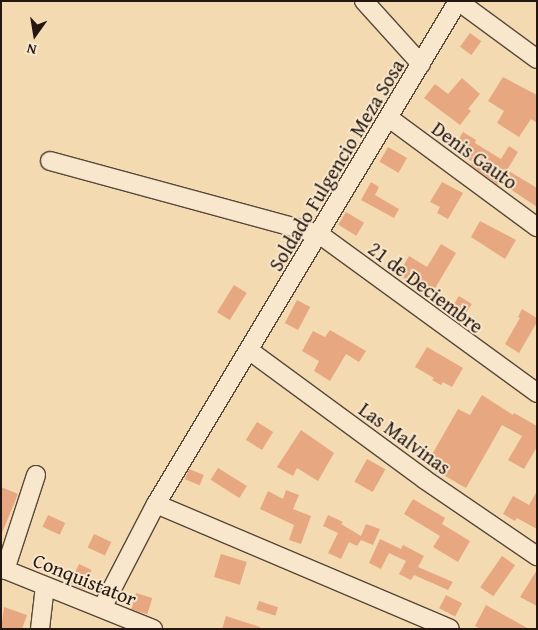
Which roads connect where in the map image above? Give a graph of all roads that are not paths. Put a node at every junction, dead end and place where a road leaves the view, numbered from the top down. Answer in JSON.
{"nodes":[{"id":1,"x":364,"y":1,"type":"edge"},
{"id":2,"x":458,"y":1,"type":"edge"},
{"id":3,"x":537,"y":59,"type":"edge"},
{"id":4,"x":421,"y":64,"type":"junction"},
{"id":5,"x":389,"y":118,"type":"junction"},
{"id":6,"x":50,"y":161,"type":"dead end"},
{"id":7,"x":537,"y":227,"type":"edge"},
{"id":8,"x":319,"y":234,"type":"junction"},
{"id":9,"x":250,"y":351,"type":"junction"},
{"id":10,"x":537,"y":393,"type":"edge"},
{"id":11,"x":36,"y":475,"type":"dead end"},
{"id":12,"x":156,"y":504,"type":"junction"},
{"id":13,"x":537,"y":556,"type":"edge"},
{"id":14,"x":3,"y":569,"type":"edge"},
{"id":15,"x":44,"y":586,"type":"junction"},
{"id":16,"x":102,"y":608,"type":"junction"},
{"id":17,"x":40,"y":629,"type":"edge"},
{"id":18,"x":153,"y":629,"type":"edge"},
{"id":19,"x":450,"y":629,"type":"edge"}],
"edges":[{"from":1,"to":4,"type":"street"},
{"from":2,"to":3,"type":"street"},
{"from":2,"to":4,"type":"street","name":"Soldado Fulgencio Meza Sosa"},
{"from":4,"to":5,"type":"street","name":"Soldado Fulgencio Meza Sosa"},
{"from":5,"to":7,"type":"street","name":"Denis Gauto"},
{"from":5,"to":8,"type":"street","name":"Soldado Fulgencio Meza Sosa"},
{"from":6,"to":8,"type":"street"},
{"from":8,"to":9,"type":"street","name":"Soldado Fulgencio Meza Sosa"},
{"from":8,"to":10,"type":"street","name":"21 de Deciembre"},
{"from":9,"to":12,"type":"street","name":"Soldado Fulgencio Meza Sosa"},
{"from":9,"to":13,"type":"street","name":"Las Malvinas"},
{"from":11,"to":14,"type":"street"},
{"from":12,"to":16,"type":"street","name":"Soldado Fulgencio Meza Sosa"},
{"from":12,"to":19,"type":"street"},
{"from":14,"to":15,"type":"street","name":"Conquistator"},
{"from":15,"to":16,"type":"street","name":"Conquistator"},
{"from":15,"to":17,"type":"street"},
{"from":16,"to":18,"type":"street","name":"Conquistator"}]}
